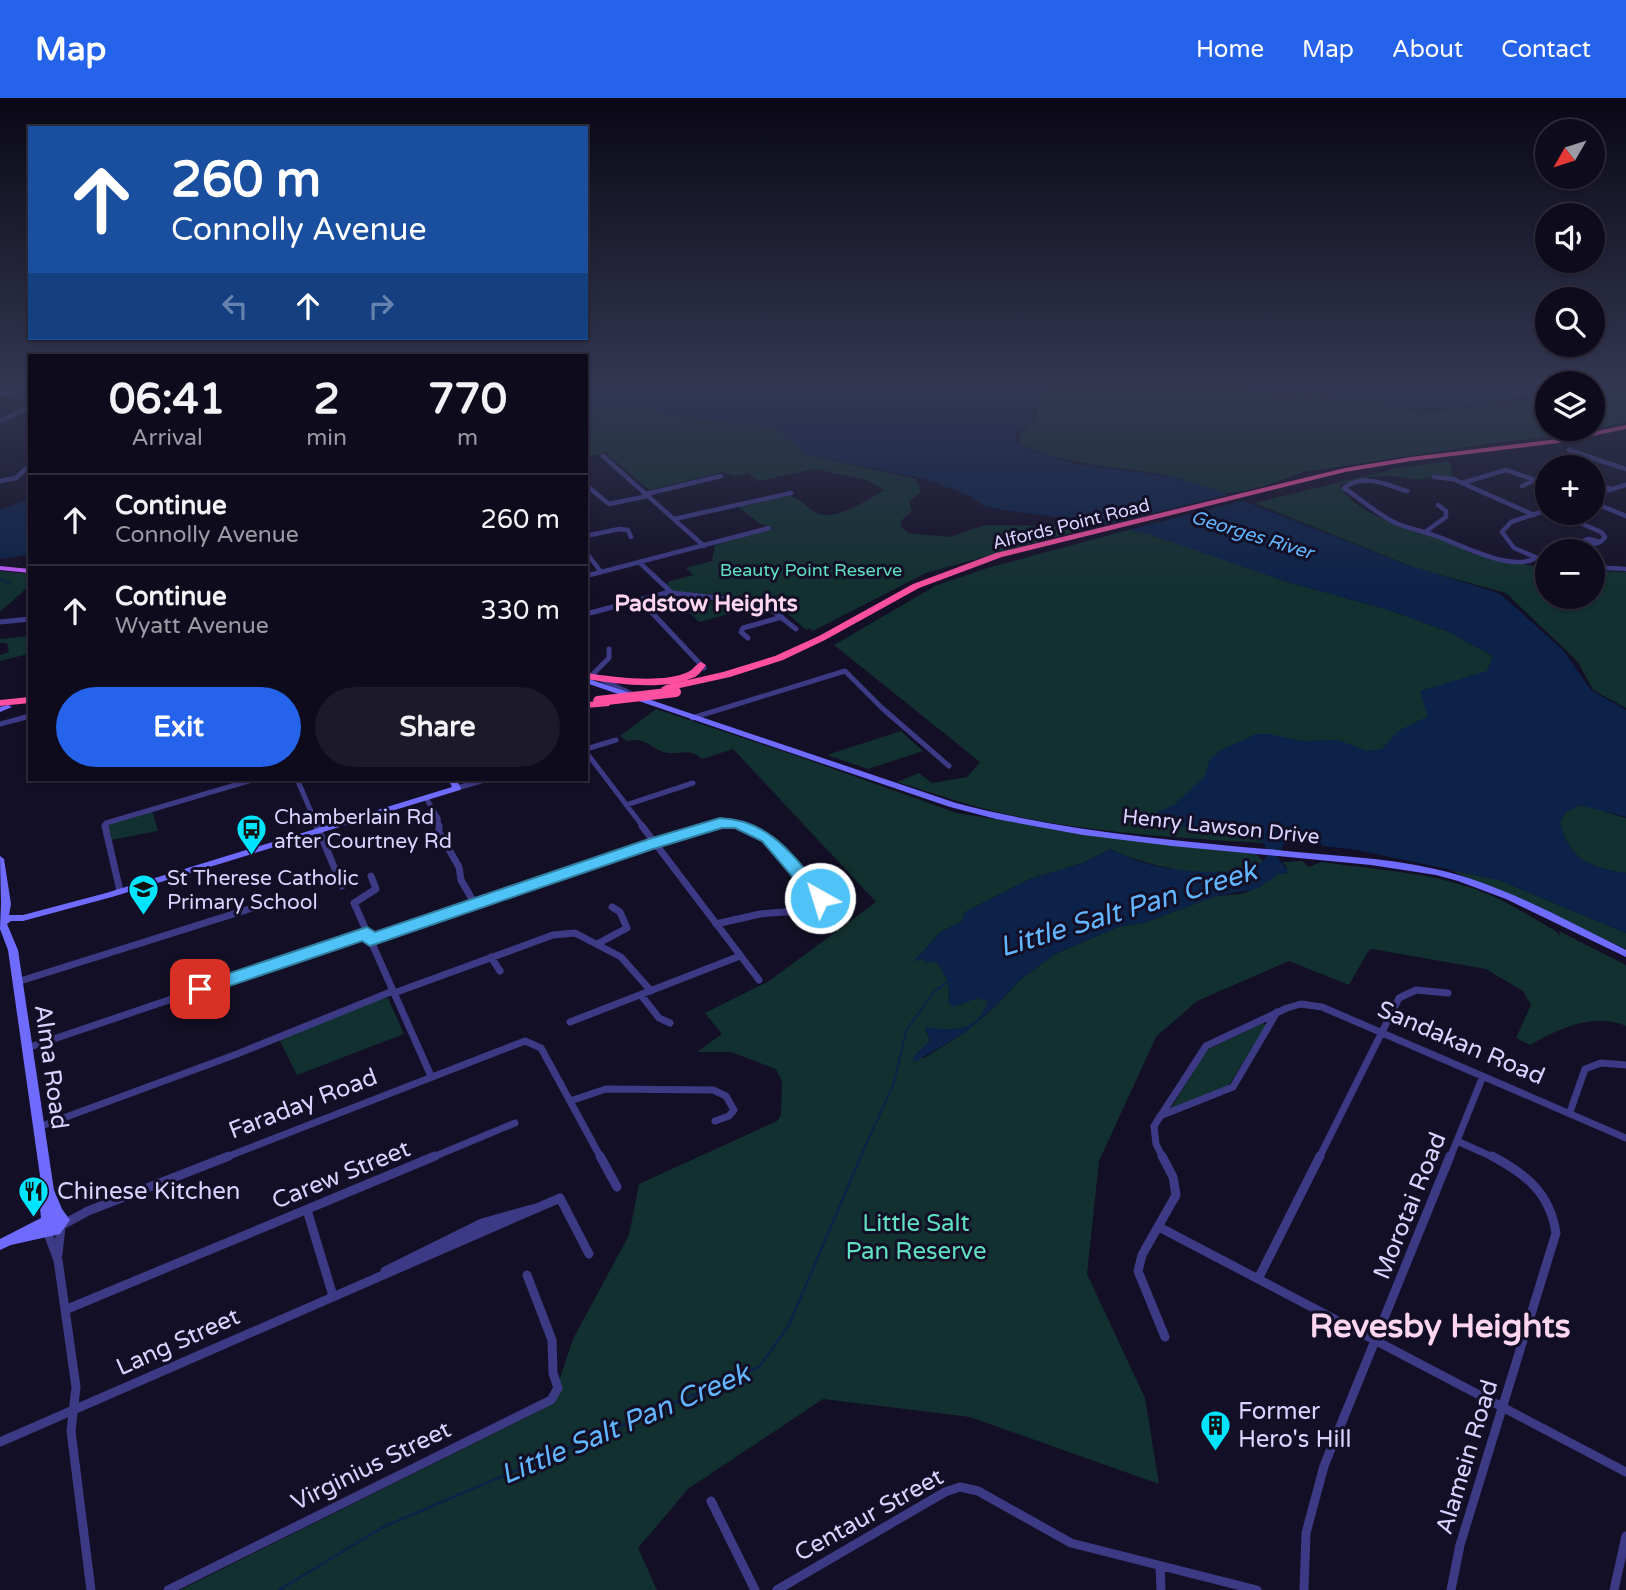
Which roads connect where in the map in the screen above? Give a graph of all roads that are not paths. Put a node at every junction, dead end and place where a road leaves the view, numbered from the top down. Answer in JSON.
{"nodes":[{"id":1,"x":1460,"y":454,"type":"edge"},
{"id":2,"x":1582,"y":454,"type":"edge"},
{"id":3,"x":603,"y":456,"type":"dead end"},
{"id":4,"x":1615,"y":459,"type":"dead end"},
{"id":5,"x":1608,"y":461,"type":"junction"},
{"id":6,"x":28,"y":467,"type":"edge"},
{"id":7,"x":1626,"y":469,"type":"edge"},
{"id":8,"x":721,"y":476,"type":"dead end"},
{"id":9,"x":1434,"y":477,"type":"dead end"},
{"id":10,"x":0,"y":481,"type":"edge"},
{"id":11,"x":1297,"y":483,"type":"joint"},
{"id":12,"x":1462,"y":483,"type":"junction"},
{"id":13,"x":1626,"y":485,"type":"edge"},
{"id":14,"x":1522,"y":486,"type":"dead end"},
{"id":15,"x":588,"y":487,"type":"edge"},
{"id":16,"x":1605,"y":487,"type":"edge"},
{"id":17,"x":1611,"y":489,"type":"junction"},
{"id":18,"x":1407,"y":491,"type":"dead end"},
{"id":19,"x":1605,"y":491,"type":"edge"},
{"id":20,"x":790,"y":494,"type":"dead end"},
{"id":21,"x":647,"y":495,"type":"junction"},
{"id":22,"x":1438,"y":505,"type":"dead end"},
{"id":23,"x":1605,"y":507,"type":"edge"},
{"id":24,"x":1534,"y":515,"type":"joint"},
{"id":25,"x":1626,"y":516,"type":"edge"},
{"id":26,"x":674,"y":519,"type":"junction"},
{"id":27,"x":1585,"y":525,"type":"edge"},
{"id":28,"x":769,"y":528,"type":"dead end"},
{"id":29,"x":1425,"y":532,"type":"junction"},
{"id":30,"x":588,"y":536,"type":"edge"},
{"id":31,"x":631,"y":537,"type":"dead end"},
{"id":32,"x":1081,"y":537,"type":"junction"},
{"id":33,"x":1604,"y":539,"type":"edge"},
{"id":34,"x":704,"y":546,"type":"junction"},
{"id":35,"x":588,"y":555,"type":"edge"},
{"id":36,"x":1535,"y":558,"type":"edge"},
{"id":37,"x":1535,"y":558,"type":"edge"},
{"id":38,"x":639,"y":562,"type":"junction"},
{"id":39,"x":2,"y":566,"type":"edge"},
{"id":40,"x":1605,"y":568,"type":"edge"},
{"id":41,"x":28,"y":569,"type":"edge"},
{"id":42,"x":1626,"y":569,"type":"edge"},
{"id":43,"x":601,"y":572,"type":"junction"},
{"id":44,"x":588,"y":575,"type":"edge"},
{"id":45,"x":670,"y":592,"type":"junction"},
{"id":46,"x":640,"y":600,"type":"junction"},
{"id":47,"x":588,"y":613,"type":"edge"},
{"id":48,"x":782,"y":617,"type":"junction"},
{"id":49,"x":28,"y":619,"type":"edge"},
{"id":50,"x":0,"y":622,"type":"edge"},
{"id":51,"x":796,"y":629,"type":"dead end"},
{"id":52,"x":748,"y":638,"type":"dead end"},
{"id":53,"x":609,"y":649,"type":"dead end"},
{"id":54,"x":703,"y":667,"type":"joint"},
{"id":55,"x":588,"y":680,"type":"edge"},
{"id":56,"x":672,"y":688,"type":"junction"},
{"id":57,"x":28,"y":700,"type":"edge"},
{"id":58,"x":591,"y":701,"type":"edge"},
{"id":59,"x":28,"y":706,"type":"edge"},
{"id":60,"x":2,"y":707,"type":"edge"},
{"id":61,"x":28,"y":717,"type":"edge"},
{"id":62,"x":694,"y":717,"type":"junction"},
{"id":63,"x":0,"y":724,"type":"edge"},
{"id":64,"x":615,"y":740,"type":"dead end"},
{"id":65,"x":588,"y":749,"type":"edge"},
{"id":66,"x":588,"y":753,"type":"edge"},
{"id":67,"x":949,"y":766,"type":"dead end"},
{"id":68,"x":249,"y":781,"type":"edge"},
{"id":69,"x":298,"y":781,"type":"edge"},
{"id":70,"x":453,"y":781,"type":"edge"},
{"id":71,"x":481,"y":781,"type":"edge"},
{"id":72,"x":693,"y":783,"type":"dead end"},
{"id":73,"x":457,"y":788,"type":"junction"},
{"id":74,"x":426,"y":797,"type":"junction"},
{"id":75,"x":626,"y":805,"type":"junction"},
{"id":76,"x":320,"y":830,"type":"junction"},
{"id":77,"x":656,"y":843,"type":"junction"},
{"id":78,"x":0,"y":859,"type":"edge"},
{"id":79,"x":1,"y":873,"type":"edge"},
{"id":80,"x":371,"y":876,"type":"dead end"},
{"id":81,"x":342,"y":886,"type":"dead end"},
{"id":82,"x":120,"y":891,"type":"junction"},
{"id":83,"x":265,"y":904,"type":"dead end"},
{"id":84,"x":475,"y":904,"type":"junction"},
{"id":85,"x":612,"y":907,"type":"dead end"},
{"id":86,"x":7,"y":923,"type":"edge"},
{"id":87,"x":716,"y":925,"type":"junction"},
{"id":88,"x":368,"y":936,"type":"junction"},
{"id":89,"x":597,"y":944,"type":"junction"},
{"id":90,"x":1626,"y":954,"type":"edge"},
{"id":91,"x":740,"y":956,"type":"junction"},
{"id":92,"x":491,"y":957,"type":"junction"},
{"id":93,"x":500,"y":971,"type":"dead end"},
{"id":94,"x":759,"y":980,"type":"dead end"},
{"id":95,"x":17,"y":982,"type":"junction"},
{"id":96,"x":651,"y":991,"type":"junction"},
{"id":97,"x":393,"y":992,"type":"junction"},
{"id":98,"x":1448,"y":993,"type":"dead end"},
{"id":99,"x":641,"y":995,"type":"junction"},
{"id":100,"x":1277,"y":1012,"type":"junction"},
{"id":101,"x":570,"y":1022,"type":"dead end"},
{"id":102,"x":670,"y":1023,"type":"dead end"},
{"id":103,"x":1382,"y":1033,"type":"junction"},
{"id":104,"x":27,"y":1049,"type":"junction"},
{"id":105,"x":1626,"y":1065,"type":"edge"},
{"id":106,"x":431,"y":1076,"type":"junction"},
{"id":107,"x":1483,"y":1076,"type":"junction"},
{"id":108,"x":570,"y":1101,"type":"junction"},
{"id":109,"x":1570,"y":1112,"type":"junction"},
{"id":110,"x":1160,"y":1116,"type":"junction"},
{"id":111,"x":715,"y":1121,"type":"dead end"},
{"id":112,"x":515,"y":1124,"type":"dead end"},
{"id":113,"x":39,"y":1127,"type":"junction"},
{"id":114,"x":1626,"y":1138,"type":"edge"},
{"id":115,"x":1457,"y":1141,"type":"junction"},
{"id":116,"x":617,"y":1187,"type":"dead end"},
{"id":117,"x":48,"y":1190,"type":"junction"},
{"id":118,"x":307,"y":1210,"type":"junction"},
{"id":119,"x":61,"y":1221,"type":"junction"},
{"id":120,"x":46,"y":1226,"type":"junction"},
{"id":121,"x":1159,"y":1227,"type":"junction"},
{"id":122,"x":6,"y":1243,"type":"edge"},
{"id":123,"x":589,"y":1254,"type":"dead end"},
{"id":124,"x":58,"y":1260,"type":"junction"},
{"id":125,"x":527,"y":1275,"type":"dead end"},
{"id":126,"x":1258,"y":1279,"type":"junction"},
{"id":127,"x":333,"y":1296,"type":"junction"},
{"id":128,"x":65,"y":1310,"type":"junction"},
{"id":129,"x":1165,"y":1337,"type":"dead end"},
{"id":130,"x":1376,"y":1341,"type":"junction"},
{"id":131,"x":1503,"y":1407,"type":"junction"},
{"id":132,"x":74,"y":1410,"type":"junction"},
{"id":133,"x":0,"y":1442,"type":"edge"},
{"id":134,"x":1626,"y":1472,"type":"edge"},
{"id":135,"x":711,"y":1501,"type":"dead end"},
{"id":136,"x":1626,"y":1536,"type":"edge"},
{"id":137,"x":1160,"y":1566,"type":"junction"},
{"id":138,"x":91,"y":1590,"type":"edge"},
{"id":139,"x":168,"y":1590,"type":"edge"},
{"id":140,"x":755,"y":1590,"type":"edge"},
{"id":141,"x":777,"y":1590,"type":"edge"},
{"id":142,"x":1161,"y":1590,"type":"edge"},
{"id":143,"x":1257,"y":1590,"type":"edge"},
{"id":144,"x":1304,"y":1590,"type":"edge"},
{"id":145,"x":1451,"y":1590,"type":"edge"},
{"id":146,"x":1614,"y":1590,"type":"edge"}],
"edges":[{"from":1,"to":11,"type":"highway","name":"Alfords Point Road"},
{"from":2,"to":5,"type":"street"},
{"from":3,"to":21,"type":"street"},
{"from":4,"to":5,"type":"street"},
{"from":5,"to":7,"type":"street"},
{"from":6,"to":10,"type":"street"},
{"from":8,"to":21,"type":"street"},
{"from":9,"to":12,"type":"street"},
{"from":11,"to":32,"type":"highway","name":"Alfords Point Road"},
{"from":12,"to":14,"type":"street"},
{"from":12,"to":24,"type":"street"},
{"from":13,"to":17,"type":"street"},
{"from":15,"to":21,"type":"street"},
{"from":16,"to":17,"type":"street"},
{"from":17,"to":19,"type":"street"},
{"from":18,"to":29,"type":"street"},
{"from":20,"to":26,"type":"street"},
{"from":21,"to":26,"type":"street"},
{"from":22,"to":29,"type":"street"},
{"from":23,"to":25,"type":"street"},
{"from":24,"to":36,"type":"street"},
{"from":26,"to":34,"type":"street"},
{"from":27,"to":33,"type":"street"},
{"from":28,"to":34,"type":"street"},
{"from":29,"to":37,"type":"street"},
{"from":30,"to":31,"type":"street"},
{"from":32,"to":56,"type":"highway","name":"Alfords Point Road"},
{"from":32,"to":56,"type":"highway","name":"Alfords Point Road"},
{"from":34,"to":38,"type":"street"},
{"from":35,"to":43,"type":"street"},
{"from":38,"to":43,"type":"street"},
{"from":38,"to":45,"type":"street"},
{"from":39,"to":41,"type":"main road"},
{"from":40,"to":42,"type":"street"},
{"from":43,"to":44,"type":"street"},
{"from":45,"to":46,"type":"street"},
{"from":45,"to":48,"type":"street"},
{"from":46,"to":47,"type":"street"},
{"from":46,"to":54,"type":"street"},
{"from":48,"to":51,"type":"street"},
{"from":48,"to":52,"type":"street"},
{"from":49,"to":50,"type":"street"},
{"from":53,"to":55,"type":"street"},
{"from":54,"to":56,"type":"highway"},
{"from":55,"to":56,"type":"highway"},
{"from":55,"to":62,"type":"main road","name":"Henry Lawson Drive"},
{"from":55,"to":62,"type":"main road","name":"Henry Lawson Drive"},
{"from":56,"to":58,"type":"highway","bridge":true},
{"from":56,"to":58,"type":"highway","bridge":true},
{"from":57,"to":60,"type":"highway"},
{"from":59,"to":60,"type":"highway"},
{"from":61,"to":63,"type":"street"},
{"from":62,"to":67,"type":"street"},
{"from":62,"to":90,"type":"main road","name":"Henry Lawson Drive"},
{"from":64,"to":65,"type":"street"},
{"from":66,"to":75,"type":"street"},
{"from":68,"to":82,"type":"street"},
{"from":69,"to":76,"type":"street"},
{"from":70,"to":73,"type":"main road"},
{"from":71,"to":73,"type":"street"},
{"from":72,"to":75,"type":"street"},
{"from":73,"to":74,"type":"main road"},
{"from":74,"to":76,"type":"main road"},
{"from":74,"to":84,"type":"street"},
{"from":75,"to":77,"type":"street"},
{"from":76,"to":81,"type":"street"},
{"from":76,"to":82,"type":"main road"},
{"from":77,"to":84,"type":"street"},
{"from":77,"to":87,"type":"street"},
{"from":77,"to":87,"type":"street"},
{"from":78,"to":79,"type":"main road","name":"Alma Road"},
{"from":79,"to":86,"type":"main road","name":"Alma Road"},
{"from":80,"to":88,"type":"street"},
{"from":82,"to":86,"type":"main road"},
{"from":83,"to":95,"type":"street"},
{"from":84,"to":88,"type":"street"},
{"from":85,"to":89,"type":"street"},
{"from":86,"to":95,"type":"main road","name":"Alma Road"},
{"from":87,"to":91,"type":"street"},
{"from":88,"to":97,"type":"street"},
{"from":88,"to":104,"type":"street"},
{"from":89,"to":92,"type":"street"},
{"from":89,"to":96,"type":"street"},
{"from":91,"to":94,"type":"street"},
{"from":91,"to":96,"type":"street"},
{"from":92,"to":93,"type":"street"},
{"from":92,"to":97,"type":"street"},
{"from":95,"to":104,"type":"main road","name":"Alma Road"},
{"from":96,"to":99,"type":"street"},
{"from":97,"to":106,"type":"street"},
{"from":97,"to":113,"type":"street"},
{"from":98,"to":103,"type":"street"},
{"from":99,"to":101,"type":"street"},
{"from":99,"to":102,"type":"street"},
{"from":100,"to":103,"type":"street","name":"Sandakan Road"},
{"from":100,"to":110,"type":"street","name":"Sandakan Road"},
{"from":100,"to":110,"type":"street"},
{"from":103,"to":107,"type":"street","name":"Sandakan Road"},
{"from":103,"to":126,"type":"street"},
{"from":104,"to":113,"type":"main road","name":"Alma Road"},
{"from":105,"to":109,"type":"street"},
{"from":106,"to":108,"type":"street","name":"Faraday Road"},
{"from":106,"to":119,"type":"street","name":"Faraday Road"},
{"from":107,"to":109,"type":"street","name":"Sandakan Road"},
{"from":107,"to":115,"type":"street","name":"Morotai Road"},
{"from":108,"to":111,"type":"street"},
{"from":108,"to":116,"type":"street"},
{"from":109,"to":114,"type":"street","name":"Sandakan Road"},
{"from":110,"to":121,"type":"street"},
{"from":112,"to":118,"type":"street","name":"Carew Street"},
{"from":113,"to":117,"type":"main road","name":"Alma Road"},
{"from":115,"to":130,"type":"street","name":"Morotai Road"},
{"from":115,"to":131,"type":"street","name":"Alamein Road"},
{"from":117,"to":119,"type":"main road","name":"Alma Road"},
{"from":117,"to":120,"type":"main road","name":"Alma Road"},
{"from":118,"to":127,"type":"street"},
{"from":118,"to":128,"type":"street","name":"Carew Street"},
{"from":119,"to":120,"type":"main road"},
{"from":119,"to":124,"type":"street","name":"Alma Road"},
{"from":120,"to":122,"type":"main road"},
{"from":120,"to":124,"type":"street","name":"Alma Road"},
{"from":121,"to":126,"type":"street"},
{"from":121,"to":129,"type":"street"},
{"from":123,"to":127,"type":"street","name":"Lang Street"},
{"from":124,"to":128,"type":"street","name":"Alma Road"},
{"from":125,"to":139,"type":"street","name":"Virginius Street"},
{"from":126,"to":130,"type":"street"},
{"from":127,"to":132,"type":"street","name":"Lang Street"},
{"from":128,"to":132,"type":"street","name":"Alma Road"},
{"from":130,"to":131,"type":"street"},
{"from":130,"to":144,"type":"street","name":"Morotai Road"},
{"from":131,"to":134,"type":"street"},
{"from":131,"to":145,"type":"street","name":"Alamein Road"},
{"from":132,"to":133,"type":"street","name":"Lang Street"},
{"from":132,"to":138,"type":"street","name":"Alma Road"},
{"from":135,"to":140,"type":"street"},
{"from":136,"to":146,"type":"street"},
{"from":137,"to":141,"type":"street","name":"Centaur Street"},
{"from":137,"to":142,"type":"street"},
{"from":137,"to":143,"type":"street","name":"Centaur Street"}]}
